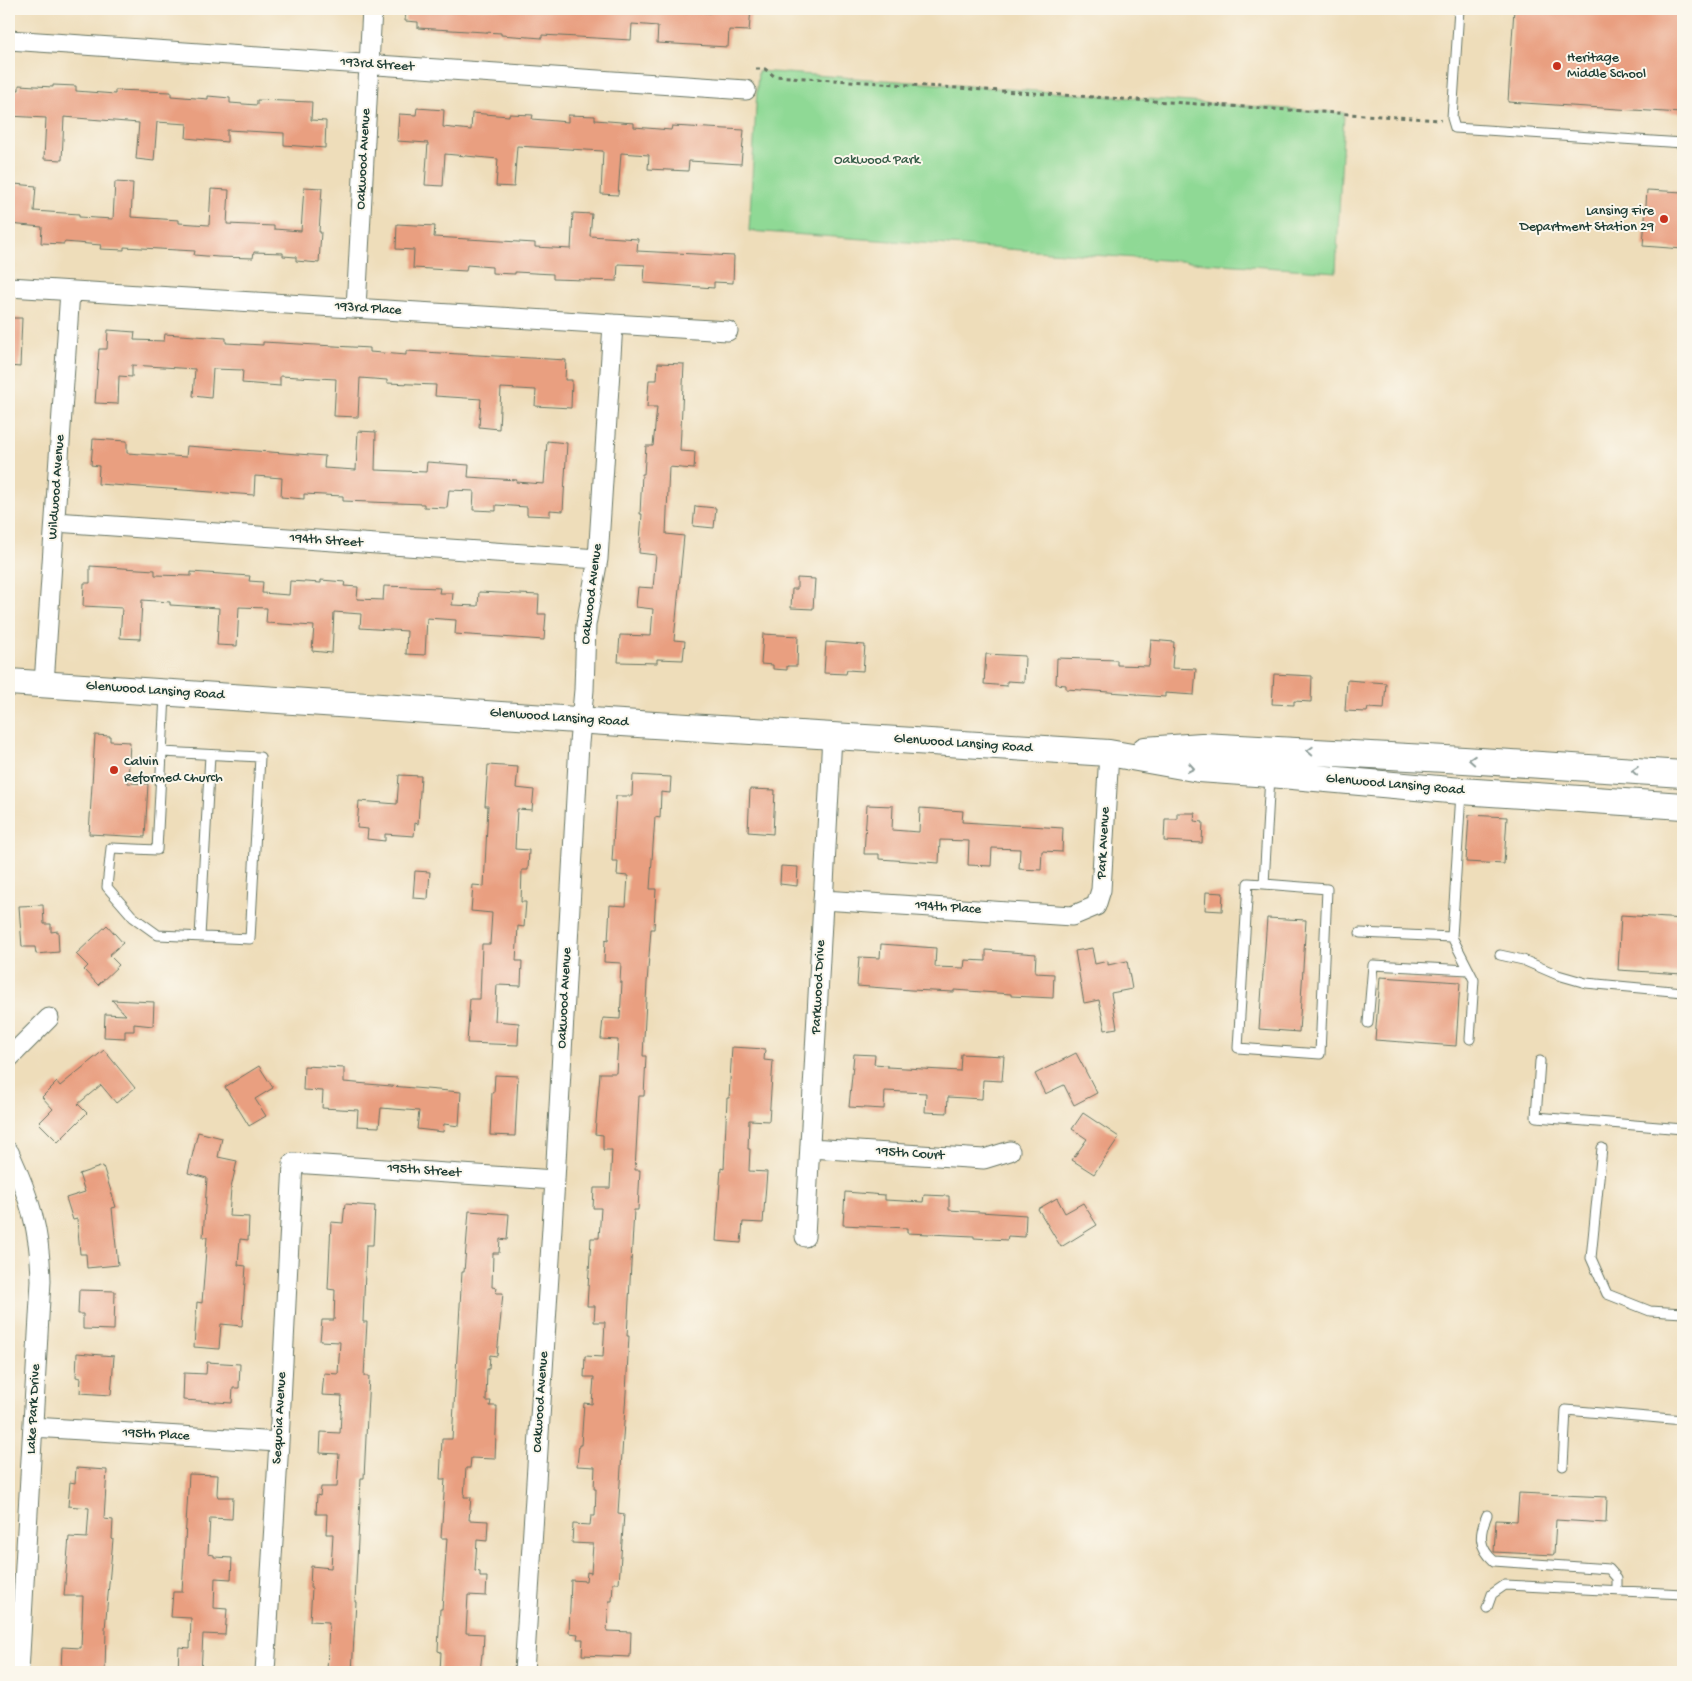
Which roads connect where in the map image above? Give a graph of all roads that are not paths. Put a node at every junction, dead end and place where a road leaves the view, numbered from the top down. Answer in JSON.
{"nodes":[{"id":1,"x":372,"y":9,"type":"edge"},
{"id":2,"x":1459,"y":9,"type":"edge"},
{"id":3,"x":9,"y":40,"type":"edge"},
{"id":4,"x":369,"y":65,"type":"junction"},
{"id":5,"x":746,"y":90,"type":"dead end"},
{"id":6,"x":1683,"y":143,"type":"edge"},
{"id":7,"x":9,"y":287,"type":"edge"},
{"id":8,"x":70,"y":291,"type":"junction"},
{"id":9,"x":356,"y":308,"type":"junction"},
{"id":10,"x":613,"y":324,"type":"junction"},
{"id":11,"x":728,"y":331,"type":"dead end"},
{"id":12,"x":55,"y":522,"type":"junction"},
{"id":13,"x":598,"y":559,"type":"junction"},
{"id":14,"x":9,"y":682,"type":"edge"},
{"id":15,"x":44,"y":684,"type":"junction"},
{"id":16,"x":166,"y":692,"type":"junction"},
{"id":17,"x":581,"y":720,"type":"junction"},
{"id":18,"x":832,"y":736,"type":"junction"},
{"id":19,"x":162,"y":752,"type":"junction"},
{"id":20,"x":1109,"y":753,"type":"junction"},
{"id":21,"x":210,"y":755,"type":"junction"},
{"id":22,"x":1270,"y":774,"type":"junction"},
{"id":23,"x":1683,"y":774,"type":"edge"},
{"id":24,"x":1461,"y":791,"type":"junction"},
{"id":25,"x":1683,"y":806,"type":"edge"},
{"id":26,"x":1264,"y":884,"type":"junction"},
{"id":27,"x":824,"y":900,"type":"junction"},
{"id":28,"x":1072,"y":916,"type":"joint"},
{"id":29,"x":1360,"y":933,"type":"dead end"},
{"id":30,"x":200,"y":937,"type":"junction"},
{"id":31,"x":1452,"y":937,"type":"junction"},
{"id":32,"x":1500,"y":955,"type":"dead end"},
{"id":33,"x":1469,"y":970,"type":"junction"},
{"id":34,"x":1683,"y":992,"type":"edge"},
{"id":35,"x":49,"y":1018,"type":"dead end"},
{"id":36,"x":1368,"y":1022,"type":"dead end"},
{"id":37,"x":1470,"y":1039,"type":"dead end"},
{"id":38,"x":9,"y":1058,"type":"edge"},
{"id":39,"x":1540,"y":1061,"type":"dead end"},
{"id":40,"x":1683,"y":1129,"type":"edge"},
{"id":41,"x":810,"y":1148,"type":"junction"},
{"id":42,"x":1602,"y":1148,"type":"dead end"},
{"id":43,"x":1010,"y":1151,"type":"dead end"},
{"id":44,"x":9,"y":1152,"type":"edge"},
{"id":45,"x":293,"y":1163,"type":"joint"},
{"id":46,"x":555,"y":1180,"type":"junction"},
{"id":47,"x":805,"y":1237,"type":"dead end"},
{"id":48,"x":1683,"y":1313,"type":"edge"},
{"id":49,"x":1683,"y":1420,"type":"edge"},
{"id":50,"x":33,"y":1427,"type":"junction"},
{"id":51,"x":279,"y":1442,"type":"junction"},
{"id":52,"x":1563,"y":1466,"type":"dead end"},
{"id":53,"x":1488,"y":1515,"type":"dead end"},
{"id":54,"x":1617,"y":1590,"type":"junction"},
{"id":55,"x":1683,"y":1594,"type":"edge"},
{"id":56,"x":1487,"y":1608,"type":"dead end"},
{"id":57,"x":19,"y":1672,"type":"edge"},
{"id":58,"x":265,"y":1672,"type":"edge"},
{"id":59,"x":524,"y":1672,"type":"edge"}],
"edges":[{"from":1,"to":4,"type":"street","name":"Oakwood Avenue"},
{"from":2,"to":6,"type":"lane"},
{"from":3,"to":4,"type":"street","name":"193rd Street"},
{"from":4,"to":5,"type":"street","name":"193rd Street"},
{"from":4,"to":9,"type":"street","name":"Oakwood Avenue"},
{"from":7,"to":8,"type":"street","name":"193rd Place"},
{"from":8,"to":9,"type":"street","name":"193rd Place"},
{"from":8,"to":12,"type":"street","name":"Wildwood Avenue"},
{"from":9,"to":10,"type":"street","name":"193rd Place"},
{"from":10,"to":11,"type":"street","name":"193rd Place"},
{"from":10,"to":13,"type":"street","name":"Oakwood Avenue"},
{"from":12,"to":13,"type":"street","name":"194th Street"},
{"from":12,"to":15,"type":"street","name":"Wildwood Avenue"},
{"from":13,"to":17,"type":"street","name":"Oakwood Avenue"},
{"from":14,"to":15,"type":"main road","name":"Glenwood Lansing Road"},
{"from":15,"to":16,"type":"main road","name":"Glenwood Lansing Road"},
{"from":16,"to":17,"type":"main road","name":"Glenwood Lansing Road"},
{"from":16,"to":19,"type":"lane"},
{"from":17,"to":18,"type":"main road","name":"Glenwood Lansing Road"},
{"from":17,"to":46,"type":"street","name":"Oakwood Avenue"},
{"from":18,"to":20,"type":"main road","name":"Glenwood Lansing Road"},
{"from":18,"to":27,"type":"street","name":"Parkwood Drive"},
{"from":19,"to":21,"type":"lane"},
{"from":19,"to":30,"type":"lane"},
{"from":20,"to":22,"type":"main road","name":"Glenwood Lansing Road","one_way":true},
{"from":23,"to":20,"type":"main road","name":"Glenwood Lansing Road","one_way":true},
{"from":20,"to":28,"type":"street","name":"Park Avenue"},
{"from":21,"to":30,"type":"lane"},
{"from":21,"to":30,"type":"lane"},
{"from":22,"to":24,"type":"main road","name":"Glenwood Lansing Road"},
{"from":22,"to":26,"type":"lane"},
{"from":24,"to":25,"type":"main road","name":"Glenwood Lansing Road"},
{"from":24,"to":31,"type":"lane"},
{"from":26,"to":26,"type":"lane"},
{"from":27,"to":28,"type":"street","name":"194th Place"},
{"from":27,"to":41,"type":"street","name":"Parkwood Drive"},
{"from":29,"to":31,"type":"lane"},
{"from":31,"to":33,"type":"lane"},
{"from":32,"to":34,"type":"lane"},
{"from":33,"to":36,"type":"lane"},
{"from":33,"to":37,"type":"lane"},
{"from":35,"to":38,"type":"street"},
{"from":39,"to":40,"type":"lane"},
{"from":41,"to":43,"type":"street","name":"195th Court"},
{"from":41,"to":47,"type":"street","name":"Parkwood Drive"},
{"from":42,"to":48,"type":"lane"},
{"from":44,"to":50,"type":"street","name":"Lake Park Drive"},
{"from":45,"to":46,"type":"street","name":"195th Street"},
{"from":45,"to":51,"type":"street","name":"Sequoia Avenue"},
{"from":46,"to":59,"type":"street","name":"Oakwood Avenue"},
{"from":49,"to":52,"type":"lane"},
{"from":50,"to":51,"type":"street","name":"195th Place"},
{"from":50,"to":57,"type":"street","name":"Lake Park Drive"},
{"from":51,"to":58,"type":"street","name":"Sequoia Avenue"},
{"from":53,"to":54,"type":"lane"},
{"from":54,"to":55,"type":"lane"},
{"from":54,"to":56,"type":"lane"}]}
